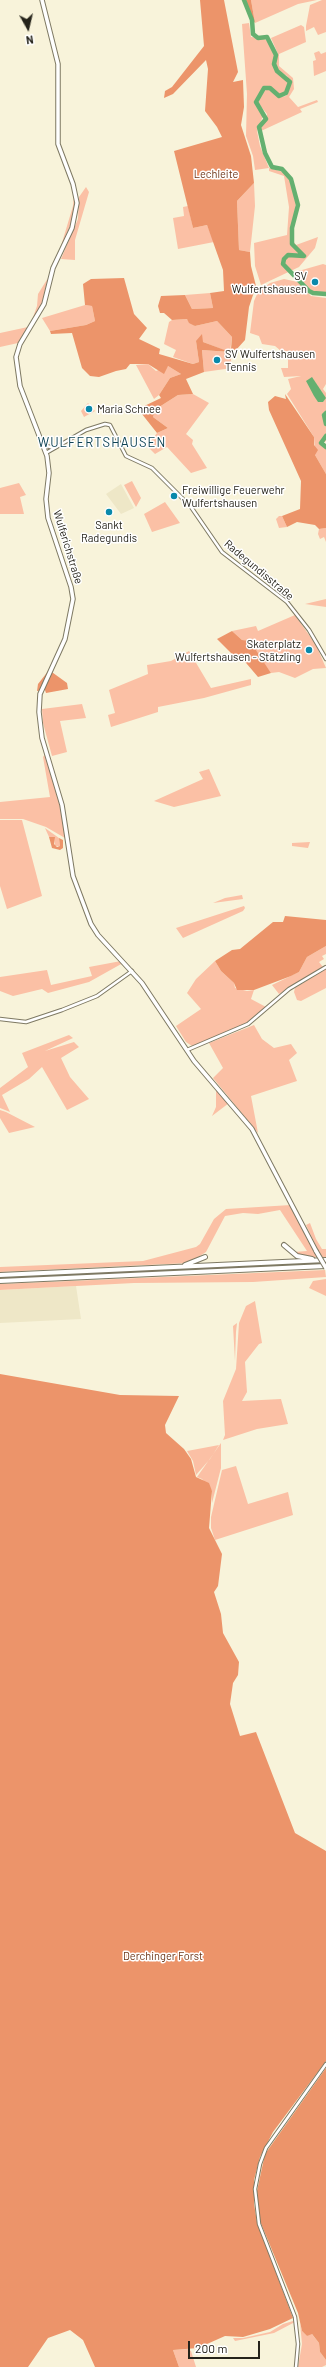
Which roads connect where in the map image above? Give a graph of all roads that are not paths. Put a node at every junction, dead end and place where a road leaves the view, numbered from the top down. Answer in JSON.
{"nodes":[{"id":1,"x":42,"y":0,"type":"edge"},
{"id":2,"x":43,"y":445,"type":"junction"},
{"id":3,"x":54,"y":448,"type":"junction"},
{"id":4,"x":46,"y":453,"type":"junction"},
{"id":5,"x":326,"y":660,"type":"edge"},
{"id":6,"x":326,"y":967,"type":"edge"},
{"id":7,"x":132,"y":971,"type":"junction"},
{"id":8,"x":0,"y":1019,"type":"edge"},
{"id":9,"x":187,"y":1050,"type":"junction"},
{"id":10,"x":284,"y":1245,"type":"dead end"},
{"id":11,"x":205,"y":1257,"type":"dead end"},
{"id":12,"x":326,"y":1260,"type":"edge"},
{"id":13,"x":318,"y":1261,"type":"junction"},
{"id":14,"x":178,"y":1267,"type":"junction"},
{"id":15,"x":326,"y":1267,"type":"edge"},
{"id":16,"x":0,"y":1275,"type":"edge"},
{"id":17,"x":0,"y":1280,"type":"edge"},
{"id":18,"x":326,"y":2064,"type":"edge"},
{"id":19,"x":296,"y":2367,"type":"edge"}],
"edges":[{"from":1,"to":2,"type":"main road","name":"Wulferichstraße"},
{"from":2,"to":3,"type":"street"},
{"from":2,"to":4,"type":"main road","name":"Wulferichstraße"},
{"from":3,"to":4,"type":"street","name":"Radegundisstraße"},
{"from":3,"to":5,"type":"street","name":"Radegundisstraße"},
{"from":4,"to":7,"type":"main road","name":"Wulferichstraße"},
{"from":6,"to":9,"type":"street"},
{"from":7,"to":8,"type":"street"},
{"from":7,"to":9,"type":"main road","name":"Wulferichstraße"},
{"from":9,"to":15,"type":"main road","name":"Wulferichstraße","bridge":true},
{"from":10,"to":13,"type":"highway"},
{"from":11,"to":14,"type":"highway"},
{"from":12,"to":13,"type":"highway"},
{"from":13,"to":14,"type":"highway"},
{"from":14,"to":16,"type":"highway"},
{"from":15,"to":17,"type":"highway"},
{"from":18,"to":19,"type":"street"}]}
